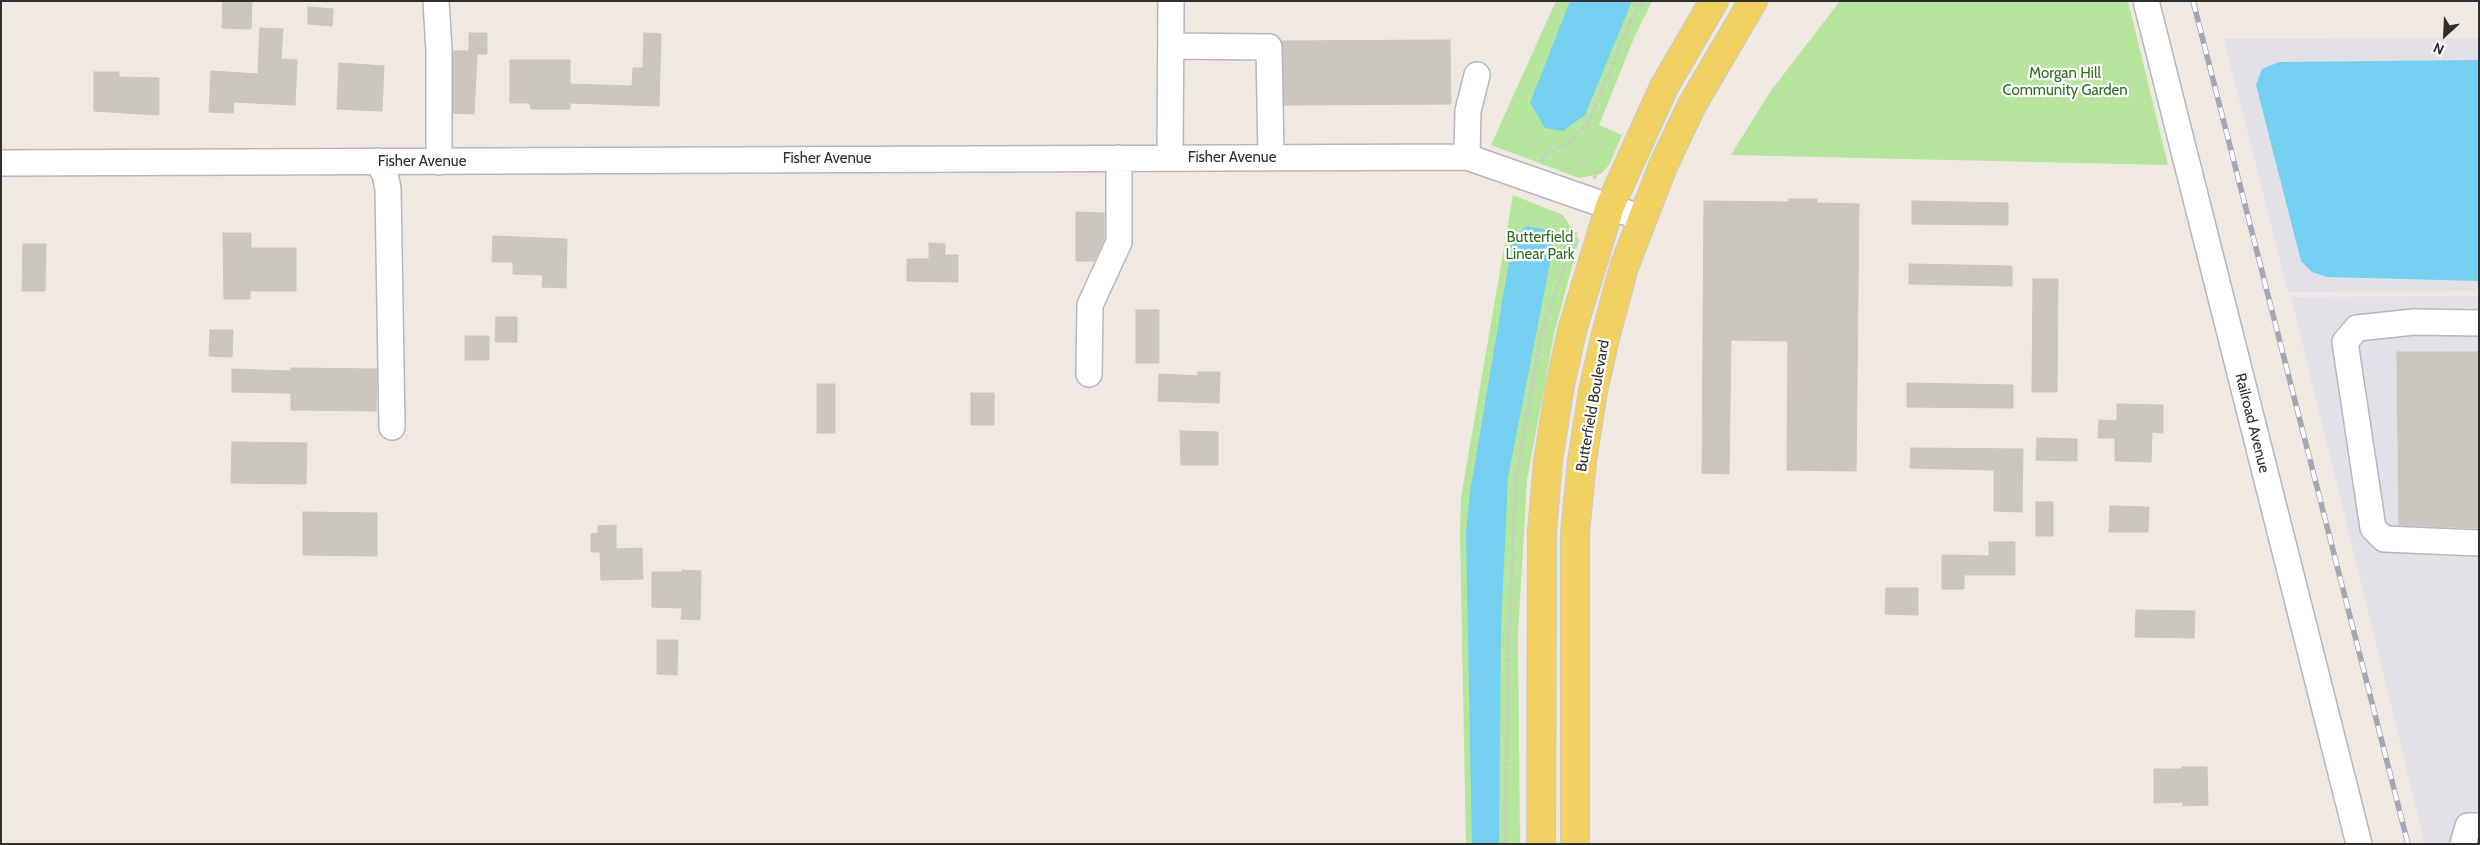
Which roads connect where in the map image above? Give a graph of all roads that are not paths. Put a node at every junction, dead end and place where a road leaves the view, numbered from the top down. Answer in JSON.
{"nodes":[{"id":1,"x":436,"y":1,"type":"edge"},
{"id":2,"x":1170,"y":1,"type":"edge"},
{"id":3,"x":1714,"y":1,"type":"edge"},
{"id":4,"x":1753,"y":1,"type":"edge"},
{"id":5,"x":2146,"y":1,"type":"edge"},
{"id":6,"x":1171,"y":46,"type":"junction"},
{"id":7,"x":1476,"y":75,"type":"dead end"},
{"id":8,"x":1467,"y":157,"type":"junction"},
{"id":9,"x":1119,"y":158,"type":"junction"},
{"id":10,"x":1170,"y":158,"type":"junction"},
{"id":11,"x":1271,"y":158,"type":"junction"},
{"id":12,"x":377,"y":161,"type":"junction"},
{"id":13,"x":439,"y":162,"type":"junction"},
{"id":14,"x":1,"y":163,"type":"edge"},
{"id":15,"x":1610,"y":206,"type":"junction"},
{"id":16,"x":1642,"y":218,"type":"junction"},
{"id":17,"x":2479,"y":323,"type":"edge"},
{"id":18,"x":1089,"y":374,"type":"dead end"},
{"id":19,"x":392,"y":427,"type":"dead end"},
{"id":20,"x":2479,"y":543,"type":"edge"},
{"id":21,"x":2479,"y":826,"type":"edge"},
{"id":22,"x":1542,"y":844,"type":"edge"},
{"id":23,"x":1575,"y":844,"type":"edge"},
{"id":24,"x":2358,"y":844,"type":"edge"},
{"id":25,"x":2463,"y":844,"type":"edge"}],
"edges":[{"from":1,"to":13,"type":"street"},
{"from":2,"to":6,"type":"street"},
{"from":3,"to":15,"type":"main road"},
{"from":4,"to":16,"type":"main road","name":"Butterfield Boulevard"},
{"from":5,"to":24,"type":"street","name":"Railroad Avenue"},
{"from":6,"to":10,"type":"street"},
{"from":6,"to":11,"type":"street"},
{"from":7,"to":8,"type":"street"},
{"from":8,"to":11,"type":"street","name":"Fisher Avenue"},
{"from":8,"to":15,"type":"street","name":"Fisher Avenue"},
{"from":9,"to":10,"type":"street","name":"Fisher Avenue"},
{"from":9,"to":13,"type":"street","name":"Fisher Avenue"},
{"from":9,"to":18,"type":"street"},
{"from":10,"to":11,"type":"street","name":"Fisher Avenue"},
{"from":12,"to":13,"type":"street","name":"Fisher Avenue"},
{"from":12,"to":14,"type":"street","name":"Fisher Avenue"},
{"from":12,"to":19,"type":"street"},
{"from":15,"to":16,"type":"street","name":"Fisher Avenue"},
{"from":15,"to":22,"type":"main road"},
{"from":16,"to":23,"type":"main road","name":"Butterfield Boulevard"},
{"from":17,"to":20,"type":"street"},
{"from":21,"to":25,"type":"street"}]}
